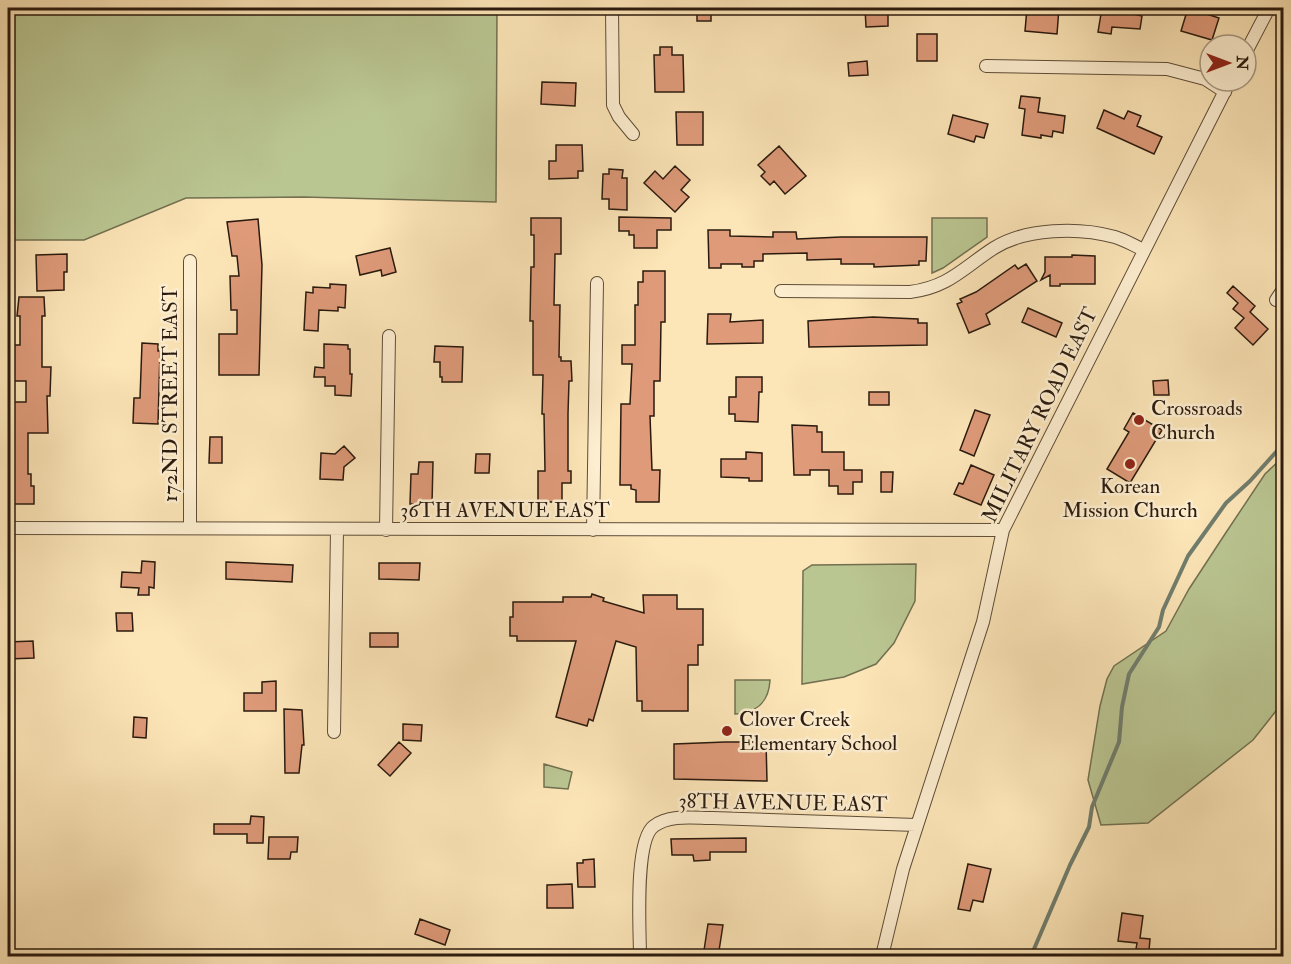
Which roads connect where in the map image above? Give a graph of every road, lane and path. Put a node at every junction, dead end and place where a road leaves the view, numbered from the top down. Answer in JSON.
{"nodes":[{"id":1,"x":612,"y":8,"type":"edge"},
{"id":2,"x":1269,"y":8,"type":"edge"},
{"id":3,"x":1256,"y":33,"type":"edge"},
{"id":4,"x":986,"y":66,"type":"dead end"},
{"id":5,"x":1198,"y":77,"type":"edge"},
{"id":6,"x":1224,"y":93,"type":"edge"},
{"id":7,"x":633,"y":134,"type":"dead end"},
{"id":8,"x":1144,"y":250,"type":"junction"},
{"id":9,"x":190,"y":261,"type":"dead end"},
{"id":10,"x":597,"y":283,"type":"dead end"},
{"id":11,"x":1284,"y":288,"type":"edge"},
{"id":12,"x":781,"y":291,"type":"dead end"},
{"id":13,"x":1276,"y":300,"type":"dead end"},
{"id":14,"x":388,"y":336,"type":"dead end"},
{"id":15,"x":190,"y":527,"type":"junction"},
{"id":16,"x":8,"y":528,"type":"edge"},
{"id":17,"x":337,"y":530,"type":"junction"},
{"id":18,"x":386,"y":530,"type":"junction"},
{"id":19,"x":593,"y":530,"type":"junction"},
{"id":20,"x":1003,"y":530,"type":"junction"},
{"id":21,"x":334,"y":732,"type":"dead end"},
{"id":22,"x":916,"y":825,"type":"junction"},
{"id":23,"x":640,"y":957,"type":"edge"},
{"id":24,"x":882,"y":957,"type":"edge"}],
"edges":[{"from":1,"to":7,"type":"street"},
{"from":2,"to":3,"type":"street"},
{"from":4,"to":5,"type":"street"},
{"from":6,"to":8,"type":"street","name":"MILITARY ROAD EAST"},
{"from":8,"to":12,"type":"street"},
{"from":8,"to":20,"type":"street","name":"MILITARY ROAD EAST"},
{"from":9,"to":15,"type":"street","name":"172ND STREET EAST"},
{"from":10,"to":19,"type":"street"},
{"from":11,"to":13,"type":"street"},
{"from":14,"to":18,"type":"street"},
{"from":15,"to":16,"type":"street","name":"36TH AVENUE EAST"},
{"from":15,"to":17,"type":"street","name":"36TH AVENUE EAST"},
{"from":17,"to":18,"type":"street","name":"36TH AVENUE EAST"},
{"from":17,"to":21,"type":"street"},
{"from":18,"to":19,"type":"street","name":"36TH AVENUE EAST"},
{"from":19,"to":20,"type":"street","name":"36TH AVENUE EAST"},
{"from":20,"to":22,"type":"street","name":"MILITARY ROAD EAST"},
{"from":22,"to":23,"type":"street","name":"38TH AVENUE EAST"},
{"from":22,"to":24,"type":"street","name":"MILITARY ROAD EAST"}]}
